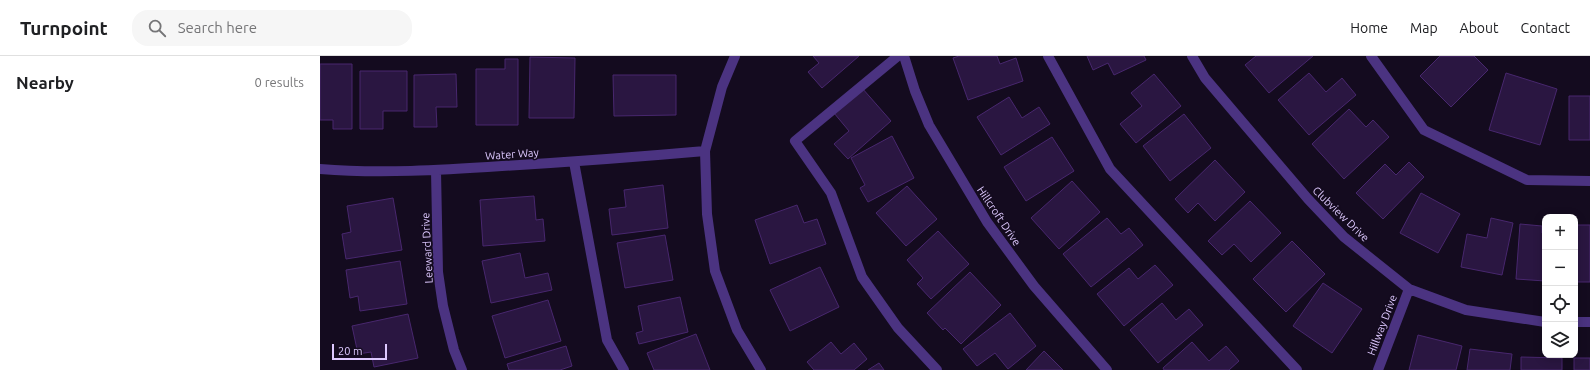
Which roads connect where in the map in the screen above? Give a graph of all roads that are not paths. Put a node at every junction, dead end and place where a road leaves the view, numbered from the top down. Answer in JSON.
{"nodes":[{"id":1,"x":735,"y":56,"type":"edge"},
{"id":2,"x":898,"y":56,"type":"edge"},
{"id":3,"x":904,"y":56,"type":"edge"},
{"id":4,"x":1048,"y":56,"type":"edge"},
{"id":5,"x":1192,"y":56,"type":"edge"},
{"id":6,"x":1371,"y":56,"type":"edge"},
{"id":7,"x":705,"y":151,"type":"junction"},
{"id":8,"x":574,"y":162,"type":"junction"},
{"id":9,"x":320,"y":169,"type":"edge"},
{"id":10,"x":436,"y":170,"type":"junction"},
{"id":11,"x":1590,"y":182,"type":"edge"},
{"id":12,"x":1409,"y":289,"type":"junction"},
{"id":13,"x":1542,"y":322,"type":"edge"},
{"id":14,"x":1578,"y":322,"type":"edge"},
{"id":15,"x":1590,"y":322,"type":"edge"},
{"id":16,"x":462,"y":370,"type":"edge"},
{"id":17,"x":624,"y":370,"type":"edge"},
{"id":18,"x":761,"y":370,"type":"edge"},
{"id":19,"x":937,"y":370,"type":"edge"},
{"id":20,"x":1108,"y":370,"type":"edge"},
{"id":21,"x":1297,"y":370,"type":"edge"},
{"id":22,"x":1378,"y":370,"type":"edge"}],
"edges":[{"from":1,"to":7,"type":"street"},
{"from":2,"to":19,"type":"street"},
{"from":3,"to":20,"type":"street","name":"Hillcroft Drive"},
{"from":4,"to":21,"type":"street"},
{"from":5,"to":12,"type":"street","name":"Clubview Drive"},
{"from":6,"to":11,"type":"street"},
{"from":7,"to":8,"type":"street","name":"Water Way"},
{"from":7,"to":18,"type":"street"},
{"from":8,"to":10,"type":"street","name":"Water Way"},
{"from":8,"to":17,"type":"street"},
{"from":9,"to":10,"type":"street","name":"Water Way"},
{"from":10,"to":16,"type":"street","name":"Leeward Drive"},
{"from":12,"to":13,"type":"street","name":"Clubview Drive"},
{"from":12,"to":22,"type":"street","name":"Hillway Drive"},
{"from":14,"to":15,"type":"street"}]}
